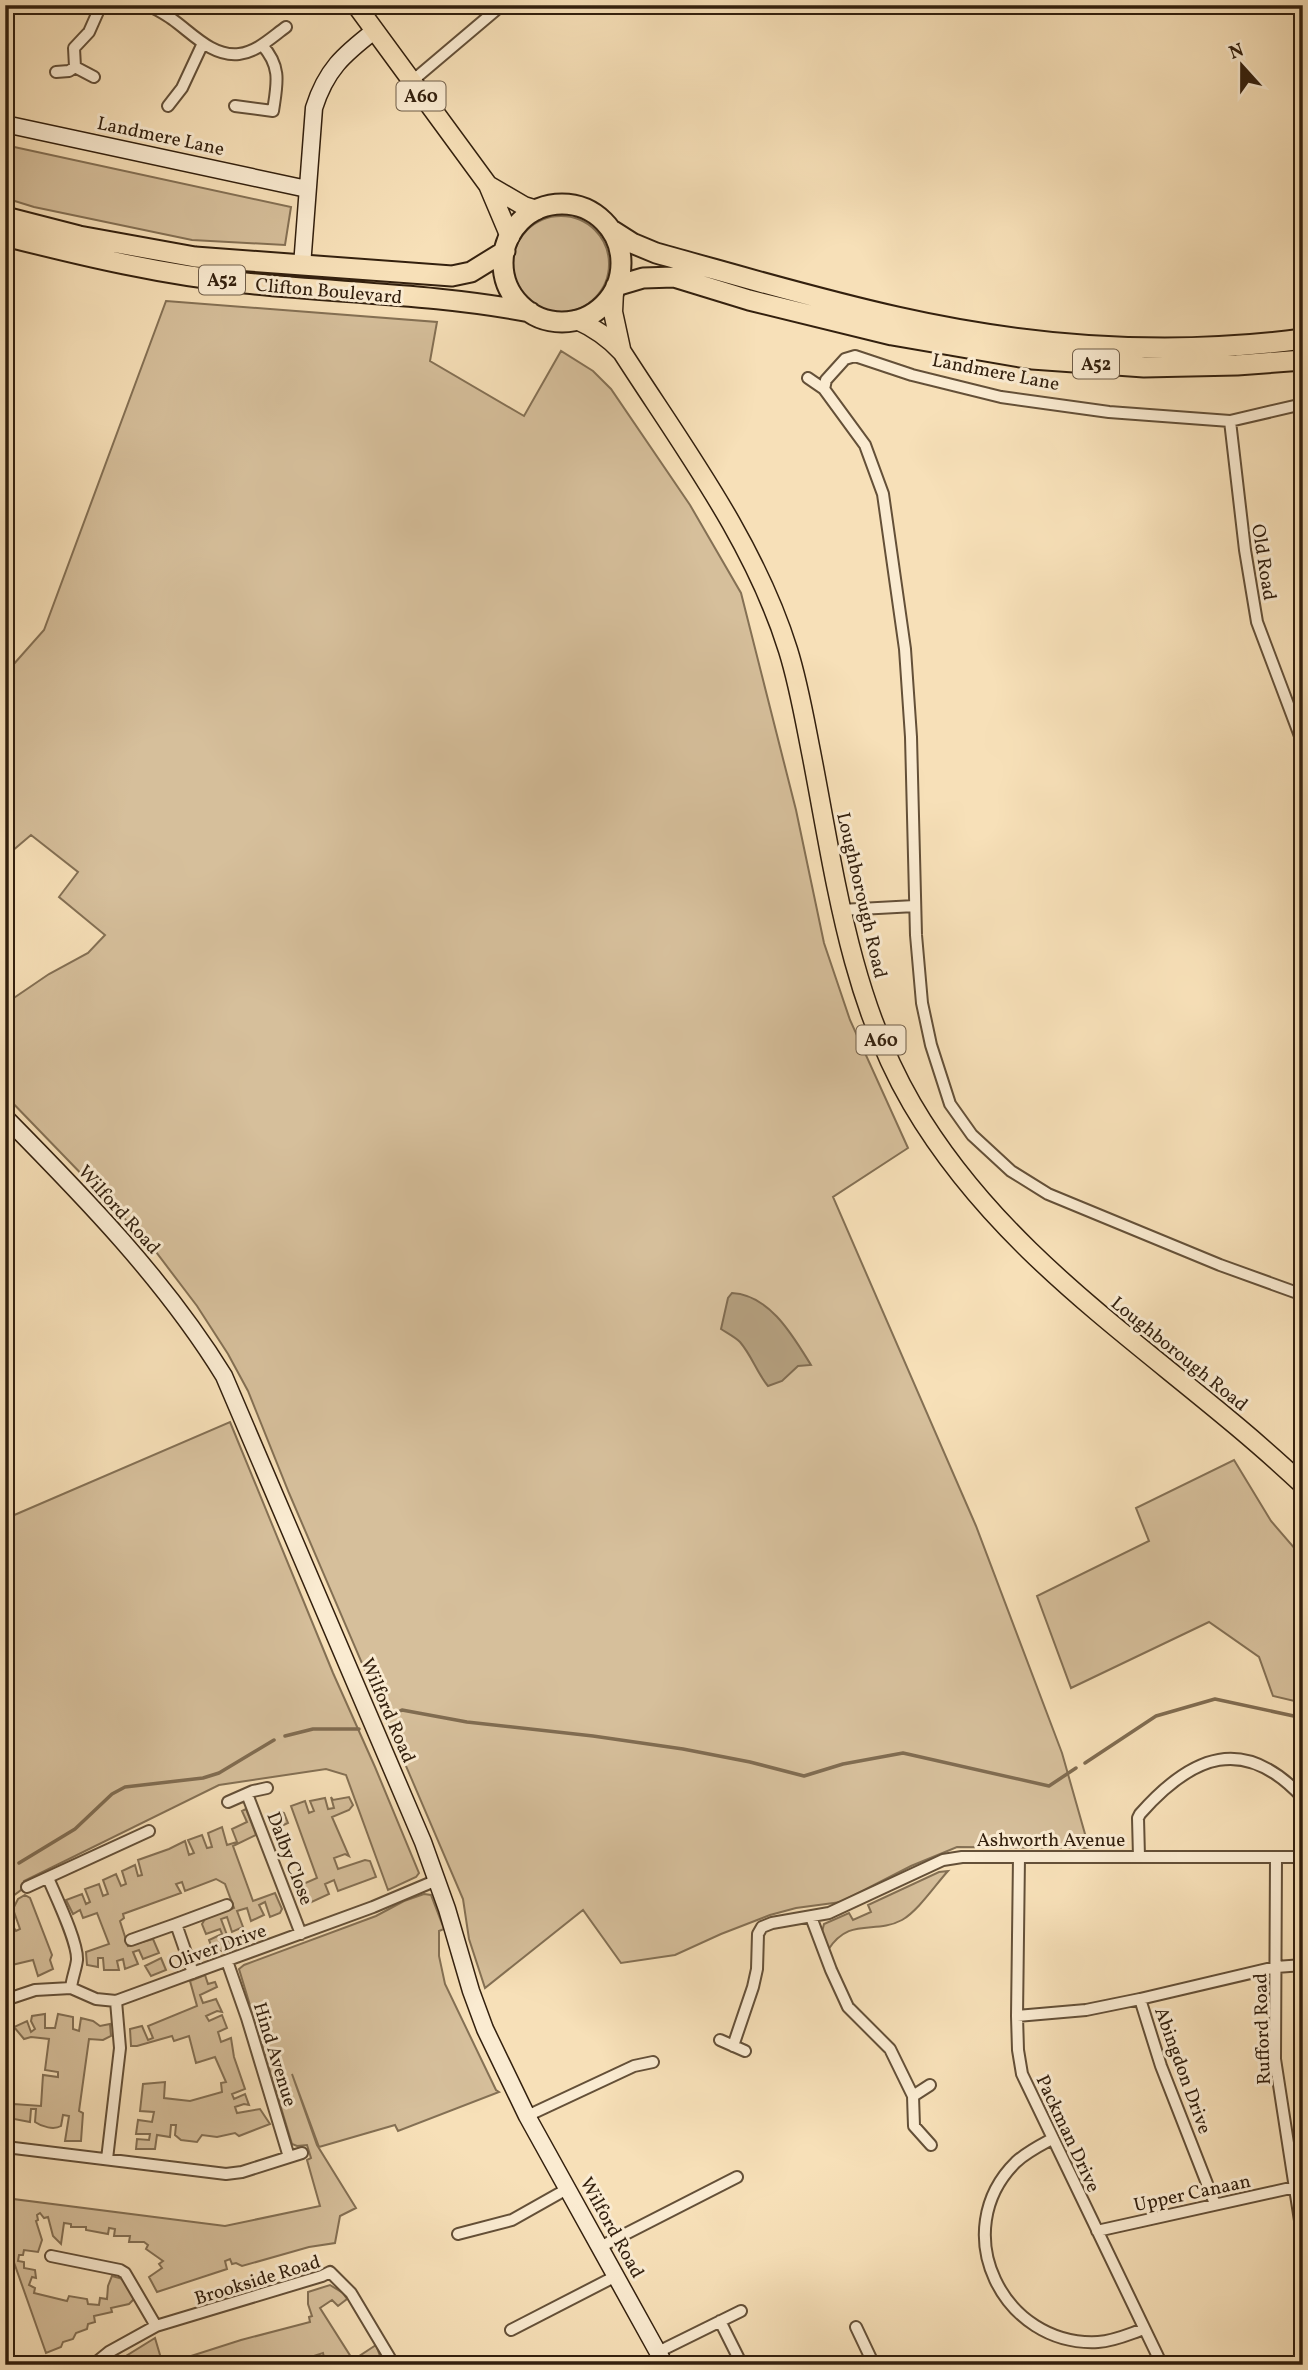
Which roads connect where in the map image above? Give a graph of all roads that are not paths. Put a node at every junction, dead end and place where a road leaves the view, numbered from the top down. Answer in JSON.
{"nodes":[{"id":1,"x":101,"y":5,"type":"edge"},
{"id":2,"x":356,"y":5,"type":"edge"},
{"id":3,"x":502,"y":5,"type":"edge"},
{"id":4,"x":151,"y":6,"type":"edge"},
{"id":5,"x":286,"y":27,"type":"dead end"},
{"id":6,"x":374,"y":31,"type":"junction"},
{"id":7,"x":203,"y":43,"type":"junction"},
{"id":8,"x":262,"y":45,"type":"junction"},
{"id":9,"x":75,"y":67,"type":"junction"},
{"id":10,"x":55,"y":72,"type":"dead end"},
{"id":11,"x":94,"y":78,"type":"dead end"},
{"id":12,"x":411,"y":82,"type":"junction"},
{"id":13,"x":168,"y":106,"type":"dead end"},
{"id":14,"x":235,"y":106,"type":"dead end"},
{"id":15,"x":5,"y":124,"type":"edge"},
{"id":16,"x":488,"y":184,"type":"junction"},
{"id":17,"x":307,"y":189,"type":"junction"},
{"id":18,"x":537,"y":210,"type":"junction"},
{"id":19,"x":5,"y":217,"type":"edge"},
{"id":20,"x":610,"y":229,"type":"junction"},
{"id":21,"x":5,"y":236,"type":"edge"},
{"id":22,"x":507,"y":244,"type":"junction"},
{"id":23,"x":302,"y":266,"type":"junction"},
{"id":24,"x":615,"y":289,"type":"junction"},
{"id":25,"x":530,"y":312,"type":"junction"},
{"id":26,"x":577,"y":320,"type":"junction"},
{"id":27,"x":1303,"y":339,"type":"edge"},
{"id":28,"x":622,"y":352,"type":"junction"},
{"id":29,"x":1303,"y":360,"type":"edge"},
{"id":30,"x":808,"y":378,"type":"dead end"},
{"id":31,"x":824,"y":389,"type":"junction"},
{"id":32,"x":1303,"y":404,"type":"edge"},
{"id":33,"x":1230,"y":421,"type":"junction"},
{"id":34,"x":1303,"y":744,"type":"edge"},
{"id":35,"x":915,"y":906,"type":"junction"},
{"id":36,"x":841,"y":910,"type":"junction"},
{"id":37,"x":5,"y":1116,"type":"edge"},
{"id":38,"x":1303,"y":1295,"type":"edge"},
{"id":39,"x":1303,"y":1485,"type":"edge"},
{"id":40,"x":267,"y":1788,"type":"dead end"},
{"id":41,"x":247,"y":1794,"type":"junction"},
{"id":42,"x":1303,"y":1798,"type":"edge"},
{"id":43,"x":228,"y":1802,"type":"dead end"},
{"id":44,"x":149,"y":1831,"type":"dead end"},
{"id":45,"x":1019,"y":1857,"type":"junction"},
{"id":46,"x":1139,"y":1857,"type":"junction"},
{"id":47,"x":1276,"y":1857,"type":"junction"},
{"id":48,"x":1303,"y":1857,"type":"edge"},
{"id":49,"x":48,"y":1878,"type":"junction"},
{"id":50,"x":437,"y":1880,"type":"junction"},
{"id":51,"x":27,"y":1887,"type":"dead end"},
{"id":52,"x":227,"y":1905,"type":"dead end"},
{"id":53,"x":811,"y":1917,"type":"junction"},
{"id":54,"x":176,"y":1924,"type":"junction"},
{"id":55,"x":301,"y":1934,"type":"junction"},
{"id":56,"x":131,"y":1940,"type":"dead end"},
{"id":57,"x":226,"y":1961,"type":"junction"},
{"id":58,"x":1303,"y":1965,"type":"edge"},
{"id":59,"x":1276,"y":1967,"type":"junction"},
{"id":60,"x":193,"y":1973,"type":"junction"},
{"id":61,"x":71,"y":1988,"type":"junction"},
{"id":62,"x":1140,"y":1999,"type":"junction"},
{"id":63,"x":5,"y":2000,"type":"edge"},
{"id":64,"x":116,"y":2001,"type":"junction"},
{"id":65,"x":1017,"y":2016,"type":"junction"},
{"id":66,"x":720,"y":2040,"type":"dead end"},
{"id":67,"x":733,"y":2046,"type":"junction"},
{"id":68,"x":745,"y":2051,"type":"dead end"},
{"id":69,"x":653,"y":2062,"type":"dead end"},
{"id":70,"x":930,"y":2085,"type":"dead end"},
{"id":71,"x":913,"y":2096,"type":"junction"},
{"id":72,"x":527,"y":2116,"type":"junction"},
{"id":73,"x":1052,"y":2139,"type":"junction"},
{"id":74,"x":931,"y":2145,"type":"dead end"},
{"id":75,"x":14,"y":2148,"type":"dead end"},
{"id":76,"x":302,"y":2153,"type":"dead end"},
{"id":77,"x":289,"y":2157,"type":"junction"},
{"id":78,"x":107,"y":2159,"type":"junction"},
{"id":79,"x":737,"y":2177,"type":"dead end"},
{"id":80,"x":1295,"y":2187,"type":"junction"},
{"id":81,"x":567,"y":2189,"type":"junction"},
{"id":82,"x":1215,"y":2204,"type":"junction"},
{"id":83,"x":1097,"y":2231,"type":"junction"},
{"id":84,"x":458,"y":2234,"type":"dead end"},
{"id":85,"x":1303,"y":2240,"type":"edge"},
{"id":86,"x":600,"y":2246,"type":"junction"},
{"id":87,"x":51,"y":2256,"type":"dead end"},
{"id":88,"x":616,"y":2276,"type":"junction"},
{"id":89,"x":741,"y":2311,"type":"dead end"},
{"id":90,"x":720,"y":2321,"type":"junction"},
{"id":91,"x":156,"y":2326,"type":"junction"},
{"id":92,"x":856,"y":2327,"type":"dead end"},
{"id":93,"x":1144,"y":2329,"type":"junction"},
{"id":94,"x":512,"y":2330,"type":"dead end"},
{"id":95,"x":109,"y":2353,"type":"junction"},
{"id":96,"x":661,"y":2359,"type":"edge"},
{"id":97,"x":393,"y":2364,"type":"edge"},
{"id":98,"x":93,"y":2365,"type":"edge"},
{"id":99,"x":113,"y":2365,"type":"edge"},
{"id":100,"x":742,"y":2365,"type":"edge"},
{"id":101,"x":874,"y":2365,"type":"edge"},
{"id":102,"x":1162,"y":2365,"type":"edge"}],
"edges":[{"from":1,"to":9,"type":"street"},
{"from":2,"to":6,"type":"main road","number":"A60"},
{"from":3,"to":12,"type":"street"},
{"from":4,"to":7,"type":"street"},
{"from":5,"to":8,"type":"street"},
{"from":6,"to":12,"type":"main road","number":"A60"},
{"from":6,"to":17,"type":"main road"},
{"from":7,"to":8,"type":"street"},
{"from":7,"to":13,"type":"street"},
{"from":8,"to":14,"type":"street"},
{"from":9,"to":10,"type":"street"},
{"from":9,"to":11,"type":"street"},
{"from":12,"to":16,"type":"main road","number":"A60"},
{"from":15,"to":17,"type":"main road","name":"Landmere Lane"},
{"from":16,"to":18,"type":"main road","number":"A60"},
{"from":16,"to":22,"type":"main road","number":"A60"},
{"from":17,"to":23,"type":"main road"},
{"from":18,"to":20,"type":"highway","number":"A52"},
{"from":18,"to":22,"type":"highway","number":"A52"},
{"from":19,"to":23,"type":"highway","name":"Clifton Boulevard","number":"A52"},
{"from":20,"to":24,"type":"highway"},
{"from":20,"to":27,"type":"highway","number":"A52"},
{"from":21,"to":25,"type":"highway","name":"Clifton Boulevard","number":"A52"},
{"from":22,"to":23,"type":"highway","name":"Clifton Boulevard","number":"A52"},
{"from":22,"to":25,"type":"highway"},
{"from":24,"to":26,"type":"highway","number":"A52"},
{"from":24,"to":28,"type":"main road","name":"Loughborough Road","number":"A60"},
{"from":24,"to":29,"type":"highway","number":"A52"},
{"from":25,"to":26,"type":"highway","number":"A52"},
{"from":26,"to":28,"type":"main road","name":"Loughborough Road","number":"A60"},
{"from":28,"to":36,"type":"main road","name":"Loughborough Road","number":"A60"},
{"from":30,"to":31,"type":"street"},
{"from":31,"to":33,"type":"street","name":"Landmere Lane"},
{"from":31,"to":35,"type":"street","name":"Loughborough Road"},
{"from":32,"to":33,"type":"street","name":"Landmere Lane"},
{"from":33,"to":34,"type":"street","name":"Old Road"},
{"from":35,"to":36,"type":"street"},
{"from":35,"to":38,"type":"street","name":"Loughborough Road"},
{"from":36,"to":39,"type":"main road","name":"Loughborough Road","number":"A60"},
{"from":37,"to":50,"type":"main road","name":"Wilford Road"},
{"from":40,"to":41,"type":"street"},
{"from":41,"to":43,"type":"street"},
{"from":41,"to":55,"type":"street","name":"Dalby Close"},
{"from":42,"to":46,"type":"street"},
{"from":44,"to":49,"type":"street"},
{"from":45,"to":46,"type":"street","name":"Ashworth Avenue"},
{"from":45,"to":53,"type":"street","name":"Ashworth Avenue"},
{"from":45,"to":65,"type":"street","name":"Packman Drive"},
{"from":46,"to":47,"type":"street","name":"Ashworth Avenue"},
{"from":47,"to":48,"type":"street","name":"Ashworth Avenue"},
{"from":47,"to":59,"type":"street","name":"Rufford Road"},
{"from":49,"to":51,"type":"street"},
{"from":49,"to":61,"type":"street"},
{"from":50,"to":55,"type":"street","name":"Oliver Drive"},
{"from":50,"to":72,"type":"main road","name":"Wilford Road"},
{"from":52,"to":54,"type":"street"},
{"from":53,"to":67,"type":"street","name":"Ashworth Avenue"},
{"from":53,"to":71,"type":"street"},
{"from":54,"to":56,"type":"street"},
{"from":54,"to":60,"type":"street"},
{"from":55,"to":57,"type":"street","name":"Oliver Drive"},
{"from":57,"to":60,"type":"street","name":"Oliver Drive"},
{"from":57,"to":77,"type":"street","name":"Hind Avenue"},
{"from":58,"to":59,"type":"street","name":"Abingdon Drive"},
{"from":59,"to":62,"type":"street","name":"Abingdon Drive"},
{"from":59,"to":80,"type":"street","name":"Rufford Road"},
{"from":60,"to":64,"type":"street","name":"Oliver Drive"},
{"from":61,"to":63,"type":"street"},
{"from":61,"to":64,"type":"street"},
{"from":62,"to":65,"type":"street"},
{"from":62,"to":82,"type":"street","name":"Abingdon Drive"},
{"from":64,"to":78,"type":"street"},
{"from":65,"to":73,"type":"street","name":"Packman Drive"},
{"from":66,"to":67,"type":"street"},
{"from":67,"to":68,"type":"street"},
{"from":69,"to":72,"type":"street"},
{"from":70,"to":71,"type":"street"},
{"from":71,"to":74,"type":"street"},
{"from":72,"to":81,"type":"main road","name":"Wilford Road"},
{"from":73,"to":83,"type":"street","name":"Packman Drive"},
{"from":73,"to":93,"type":"street"},
{"from":75,"to":78,"type":"street"},
{"from":76,"to":77,"type":"street"},
{"from":77,"to":78,"type":"street"},
{"from":79,"to":86,"type":"street"},
{"from":80,"to":82,"type":"street","name":"Upper Canaan"},
{"from":80,"to":85,"type":"street","name":"Rufford Road"},
{"from":81,"to":84,"type":"street"},
{"from":81,"to":86,"type":"main road","name":"Wilford Road"},
{"from":82,"to":83,"type":"street","name":"Upper Canaan"},
{"from":83,"to":93,"type":"street","name":"Packman Drive"},
{"from":86,"to":88,"type":"main road","name":"Wilford Road"},
{"from":87,"to":91,"type":"street"},
{"from":88,"to":94,"type":"street"},
{"from":88,"to":96,"type":"main road","name":"Wilford Road"},
{"from":89,"to":90,"type":"street"},
{"from":90,"to":96,"type":"street"},
{"from":90,"to":100,"type":"street"},
{"from":91,"to":95,"type":"street","name":"Brookside Road"},
{"from":91,"to":97,"type":"street","name":"Brookside Road"},
{"from":92,"to":101,"type":"street"},
{"from":93,"to":102,"type":"street","name":"Packman Drive"},
{"from":95,"to":98,"type":"street","name":"Brookside Road"},
{"from":95,"to":99,"type":"street"}]}
